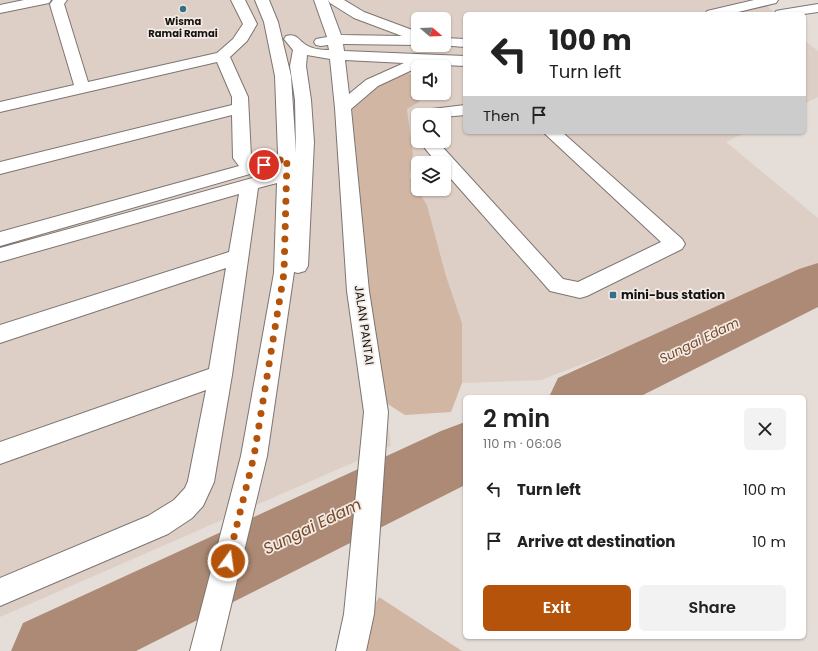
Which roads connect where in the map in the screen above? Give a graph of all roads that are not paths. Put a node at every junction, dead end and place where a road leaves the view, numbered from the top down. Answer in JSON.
{"nodes":[{"id":1,"x":44,"y":0,"type":"edge"},
{"id":2,"x":60,"y":0,"type":"edge"},
{"id":3,"x":238,"y":0,"type":"edge"},
{"id":4,"x":262,"y":0,"type":"edge"},
{"id":5,"x":272,"y":0,"type":"edge"},
{"id":6,"x":321,"y":0,"type":"edge"},
{"id":7,"x":335,"y":0,"type":"edge"},
{"id":8,"x":713,"y":0,"type":"edge"},
{"id":9,"x":771,"y":0,"type":"edge"},
{"id":10,"x":730,"y":6,"type":"edge"},
{"id":11,"x":818,"y":8,"type":"edge"},
{"id":12,"x":0,"y":9,"type":"edge"},
{"id":13,"x":716,"y":12,"type":"edge"},
{"id":14,"x":793,"y":12,"type":"edge"},
{"id":15,"x":411,"y":34,"type":"edge"},
{"id":16,"x":335,"y":39,"type":"junction"},
{"id":17,"x":411,"y":41,"type":"edge"},
{"id":18,"x":451,"y":42,"type":"edge"},
{"id":19,"x":463,"y":43,"type":"edge"},
{"id":20,"x":301,"y":49,"type":"junction"},
{"id":21,"x":337,"y":55,"type":"junction"},
{"id":22,"x":222,"y":56,"type":"junction"},
{"id":23,"x":428,"y":59,"type":"junction"},
{"id":24,"x":463,"y":61,"type":"edge"},
{"id":25,"x":82,"y":87,"type":"junction"},
{"id":26,"x":0,"y":107,"type":"edge"},
{"id":27,"x":239,"y":108,"type":"junction"},
{"id":28,"x":343,"y":108,"type":"junction"},
{"id":29,"x":463,"y":110,"type":"edge"},
{"id":30,"x":451,"y":112,"type":"edge"},
{"id":31,"x":554,"y":134,"type":"edge"},
{"id":32,"x":434,"y":148,"type":"edge"},
{"id":33,"x":264,"y":165,"type":"junction"},
{"id":34,"x":287,"y":166,"type":"junction"},
{"id":35,"x":0,"y":168,"type":"edge"},
{"id":36,"x":249,"y":186,"type":"junction"},
{"id":37,"x":0,"y":239,"type":"edge"},
{"id":38,"x":0,"y":255,"type":"edge"},
{"id":39,"x":239,"y":256,"type":"junction"},
{"id":40,"x":0,"y":334,"type":"edge"},
{"id":41,"x":220,"y":375,"type":"junction"},
{"id":42,"x":0,"y":452,"type":"edge"},
{"id":43,"x":254,"y":456,"type":"junction"},
{"id":44,"x":0,"y":592,"type":"edge"},
{"id":45,"x":205,"y":651,"type":"edge"},
{"id":46,"x":351,"y":651,"type":"edge"}],
"edges":[{"from":1,"to":12,"type":"street"},
{"from":2,"to":25,"type":"street"},
{"from":3,"to":22,"type":"street"},
{"from":4,"to":34,"type":"street"},
{"from":5,"to":20,"type":"street"},
{"from":6,"to":16,"type":"street","name":"JALAN PANTAI"},
{"from":7,"to":15,"type":"street"},
{"from":8,"to":10,"type":"street"},
{"from":9,"to":10,"type":"street"},
{"from":10,"to":13,"type":"street"},
{"from":11,"to":14,"type":"street"},
{"from":16,"to":17,"type":"street"},
{"from":16,"to":20,"type":"street"},
{"from":16,"to":21,"type":"street","name":"JALAN PANTAI"},
{"from":18,"to":19,"type":"street"},
{"from":20,"to":21,"type":"street"},
{"from":20,"to":43,"type":"street"},
{"from":21,"to":23,"type":"street"},
{"from":21,"to":28,"type":"street","name":"JALAN PANTAI"},
{"from":22,"to":25,"type":"street"},
{"from":22,"to":27,"type":"street"},
{"from":23,"to":24,"type":"street"},
{"from":23,"to":28,"type":"street"},
{"from":25,"to":26,"type":"street"},
{"from":27,"to":33,"type":"street"},
{"from":27,"to":35,"type":"street"},
{"from":28,"to":46,"type":"street","name":"JALAN PANTAI"},
{"from":29,"to":30,"type":"street"},
{"from":31,"to":32,"type":"street"},
{"from":33,"to":34,"type":"street"},
{"from":33,"to":37,"type":"street"},
{"from":34,"to":36,"type":"street"},
{"from":34,"to":43,"type":"street"},
{"from":36,"to":38,"type":"street"},
{"from":36,"to":39,"type":"street"},
{"from":39,"to":40,"type":"street"},
{"from":39,"to":41,"type":"street"},
{"from":41,"to":42,"type":"street"},
{"from":41,"to":44,"type":"street"},
{"from":43,"to":45,"type":"street"}]}
